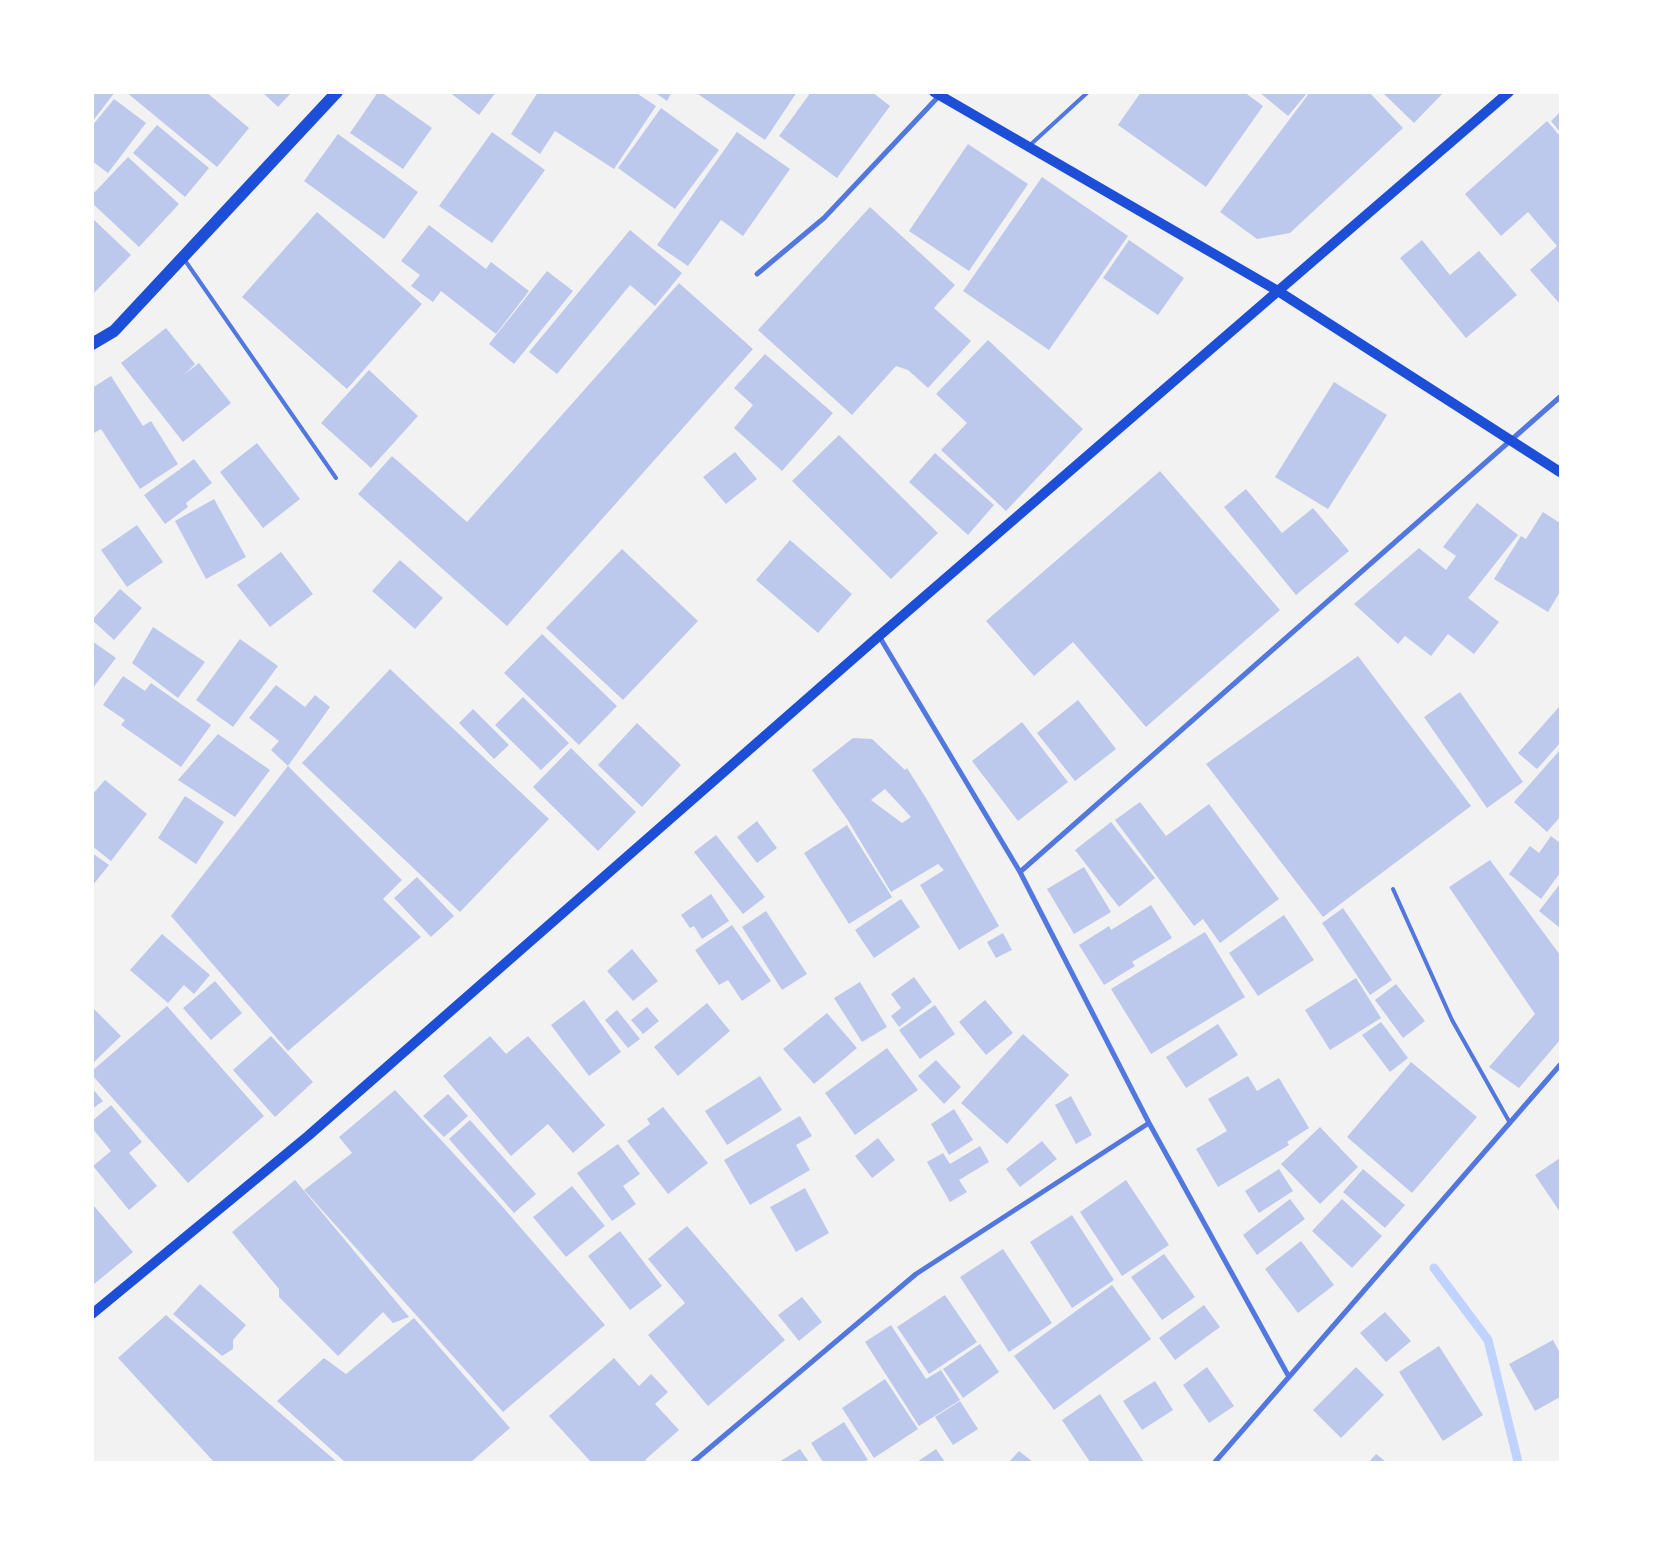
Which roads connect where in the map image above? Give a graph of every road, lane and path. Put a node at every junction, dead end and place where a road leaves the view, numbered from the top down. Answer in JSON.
{"nodes":[{"id":1,"x":337,"y":92,"type":"edge"},
{"id":2,"x":1088,"y":92,"type":"edge"},
{"id":3,"x":1509,"y":92,"type":"edge"},
{"id":4,"x":936,"y":94,"type":"edge"},
{"id":5,"x":1028,"y":147,"type":"junction"},
{"id":6,"x":182,"y":257,"type":"junction"},
{"id":7,"x":757,"y":274,"type":"dead end"},
{"id":8,"x":1278,"y":291,"type":"junction"},
{"id":9,"x":92,"y":344,"type":"edge"},
{"id":10,"x":1560,"y":397,"type":"edge"},
{"id":11,"x":1512,"y":441,"type":"junction"},
{"id":12,"x":1560,"y":472,"type":"edge"},
{"id":13,"x":336,"y":478,"type":"dead end"},
{"id":14,"x":879,"y":636,"type":"junction"},
{"id":15,"x":1020,"y":872,"type":"junction"},
{"id":16,"x":1393,"y":889,"type":"dead end"},
{"id":17,"x":1560,"y":1066,"type":"edge"},
{"id":18,"x":1149,"y":1123,"type":"junction"},
{"id":19,"x":1510,"y":1123,"type":"junction"},
{"id":20,"x":92,"y":1314,"type":"edge"},
{"id":21,"x":1289,"y":1377,"type":"junction"},
{"id":22,"x":694,"y":1462,"type":"edge"},
{"id":23,"x":1215,"y":1462,"type":"edge"}],
"edges":[{"from":1,"to":6,"type":"main road"},
{"from":2,"to":5,"type":"lane"},
{"from":3,"to":8,"type":"main road"},
{"from":4,"to":5,"type":"main road"},
{"from":4,"to":7,"type":"street"},
{"from":5,"to":8,"type":"main road"},
{"from":6,"to":9,"type":"main road"},
{"from":6,"to":13,"type":"lane"},
{"from":8,"to":11,"type":"main road"},
{"from":8,"to":14,"type":"main road"},
{"from":10,"to":11,"type":"street"},
{"from":11,"to":12,"type":"main road"},
{"from":11,"to":15,"type":"street"},
{"from":14,"to":15,"type":"street"},
{"from":14,"to":20,"type":"main road"},
{"from":15,"to":18,"type":"street"},
{"from":16,"to":19,"type":"lane"},
{"from":17,"to":19,"type":"street"},
{"from":18,"to":21,"type":"street"},
{"from":18,"to":22,"type":"street"},
{"from":19,"to":21,"type":"street"},
{"from":21,"to":23,"type":"street"}]}
